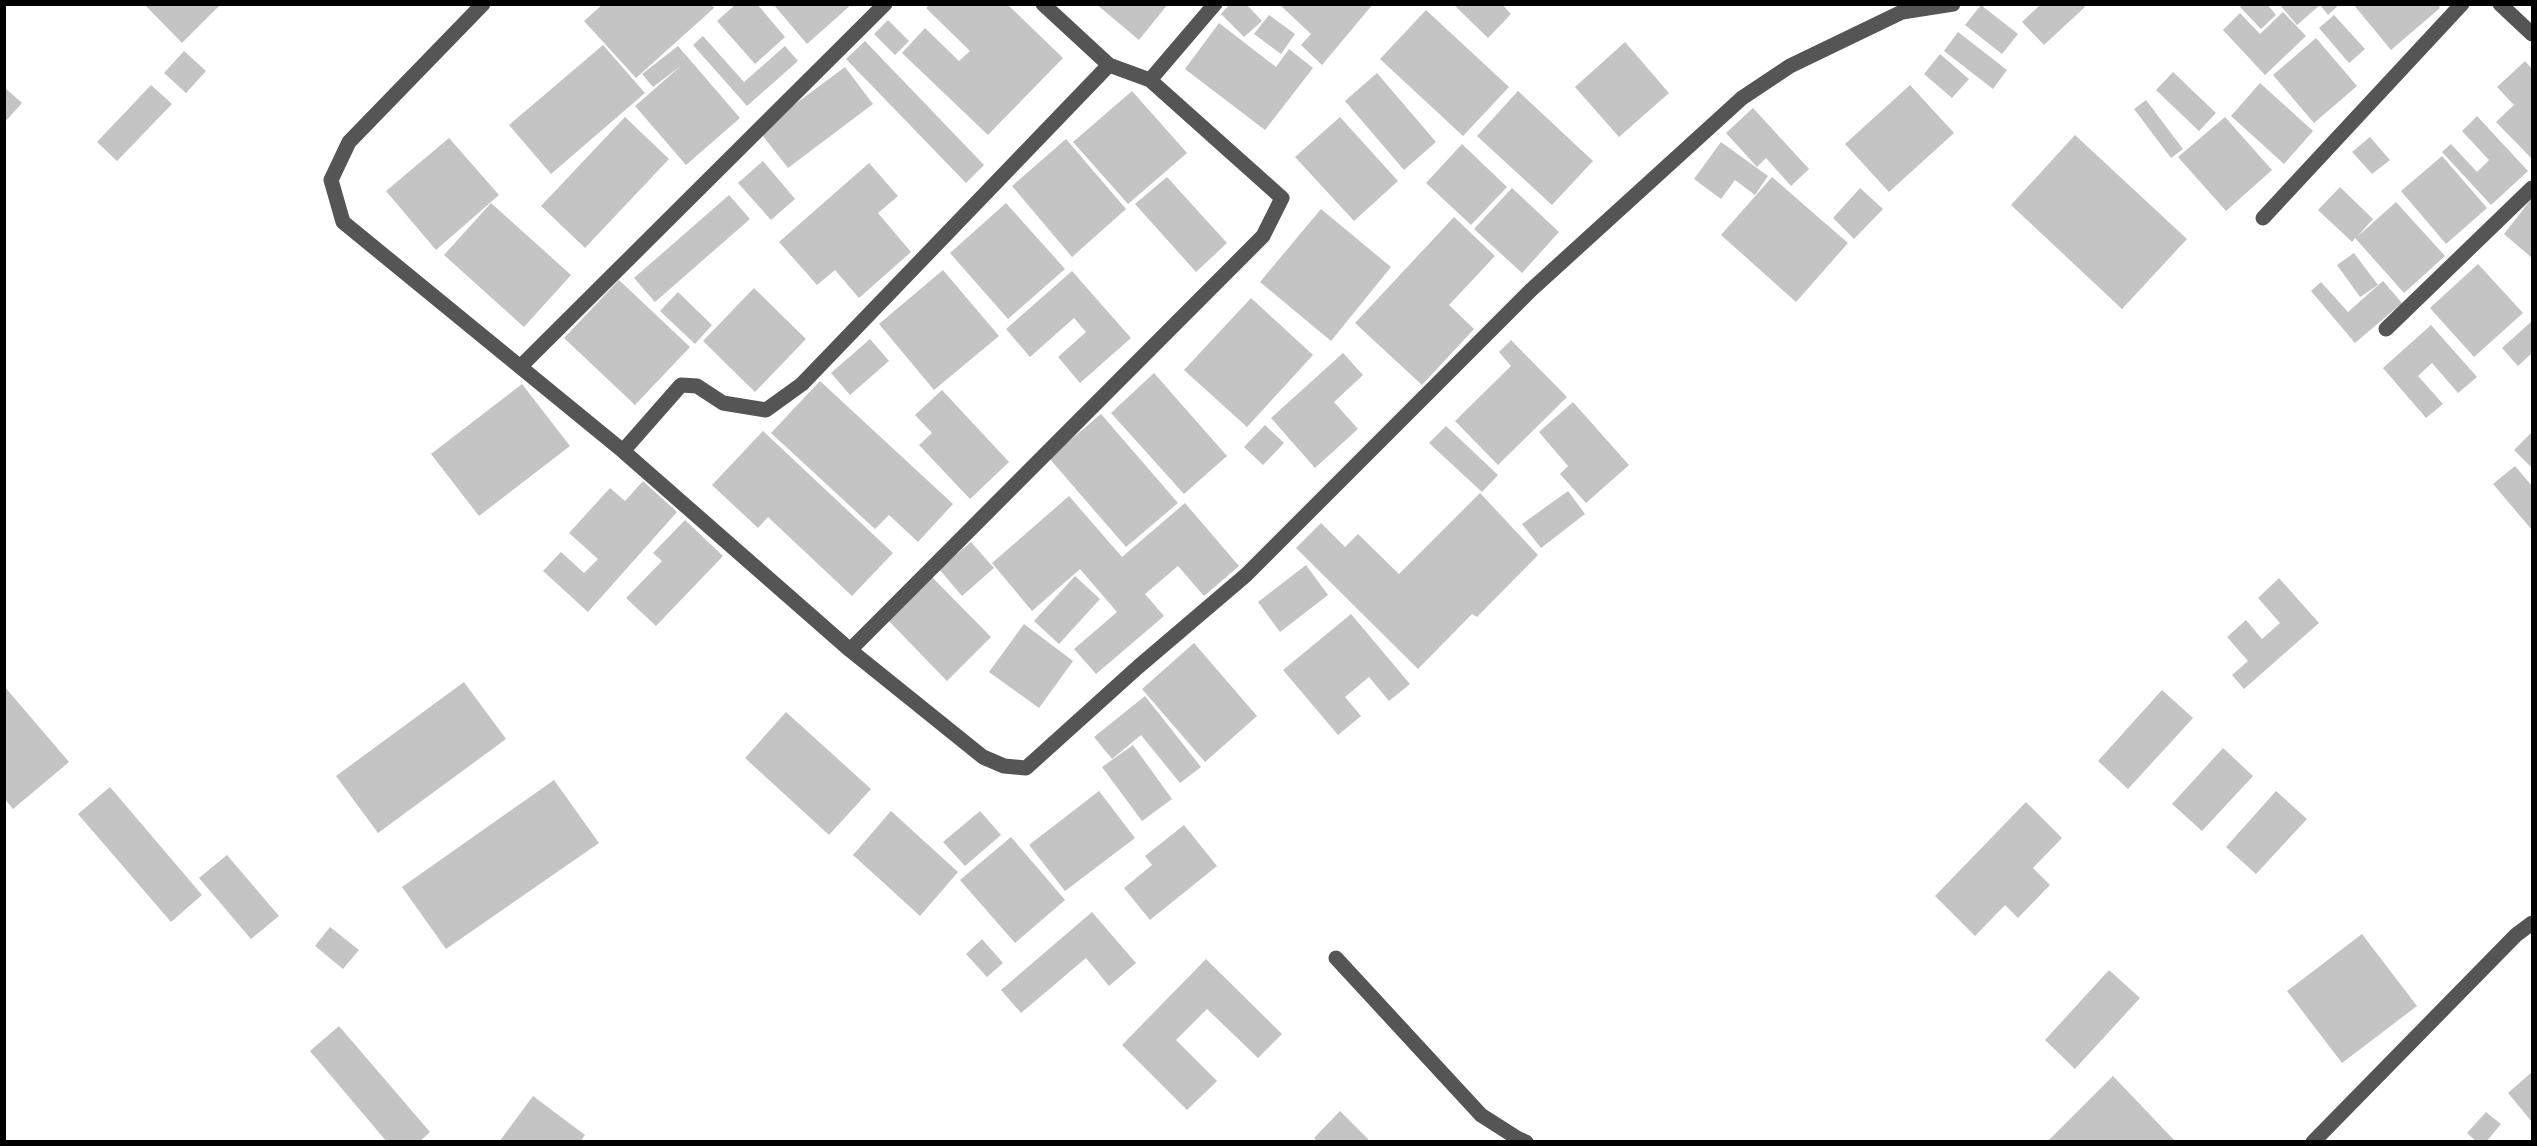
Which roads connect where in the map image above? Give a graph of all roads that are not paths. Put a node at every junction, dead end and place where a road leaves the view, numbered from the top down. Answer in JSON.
{"nodes":[{"id":1,"x":483,"y":4,"type":"edge"},
{"id":2,"x":885,"y":4,"type":"edge"},
{"id":3,"x":1043,"y":4,"type":"edge"},
{"id":4,"x":1215,"y":4,"type":"edge"},
{"id":5,"x":1953,"y":4,"type":"edge"},
{"id":6,"x":2462,"y":4,"type":"edge"},
{"id":7,"x":2500,"y":4,"type":"edge"},
{"id":8,"x":1898,"y":8,"type":"edge"},
{"id":9,"x":2532,"y":34,"type":"edge"},
{"id":10,"x":1109,"y":65,"type":"junction"},
{"id":11,"x":1150,"y":80,"type":"junction"},
{"id":12,"x":2532,"y":188,"type":"edge"},
{"id":13,"x":2263,"y":218,"type":"dead end"},
{"id":14,"x":2386,"y":329,"type":"dead end"},
{"id":15,"x":520,"y":367,"type":"junction"},
{"id":16,"x":622,"y":451,"type":"junction"},
{"id":17,"x":850,"y":650,"type":"junction"},
{"id":18,"x":2532,"y":923,"type":"edge"},
{"id":19,"x":1336,"y":958,"type":"dead end"},
{"id":20,"x":1526,"y":1142,"type":"edge"},
{"id":21,"x":2313,"y":1142,"type":"edge"}],
"edges":[{"from":1,"to":15,"type":"street"},
{"from":2,"to":15,"type":"street"},
{"from":3,"to":10,"type":"street"},
{"from":4,"to":11,"type":"street"},
{"from":5,"to":8,"type":"street"},
{"from":6,"to":13,"type":"street"},
{"from":7,"to":9,"type":"street"},
{"from":8,"to":17,"type":"street"},
{"from":10,"to":11,"type":"street"},
{"from":10,"to":16,"type":"street"},
{"from":11,"to":17,"type":"street"},
{"from":12,"to":14,"type":"street"},
{"from":15,"to":16,"type":"street"},
{"from":16,"to":17,"type":"street"},
{"from":18,"to":21,"type":"street"},
{"from":19,"to":20,"type":"street"}]}
